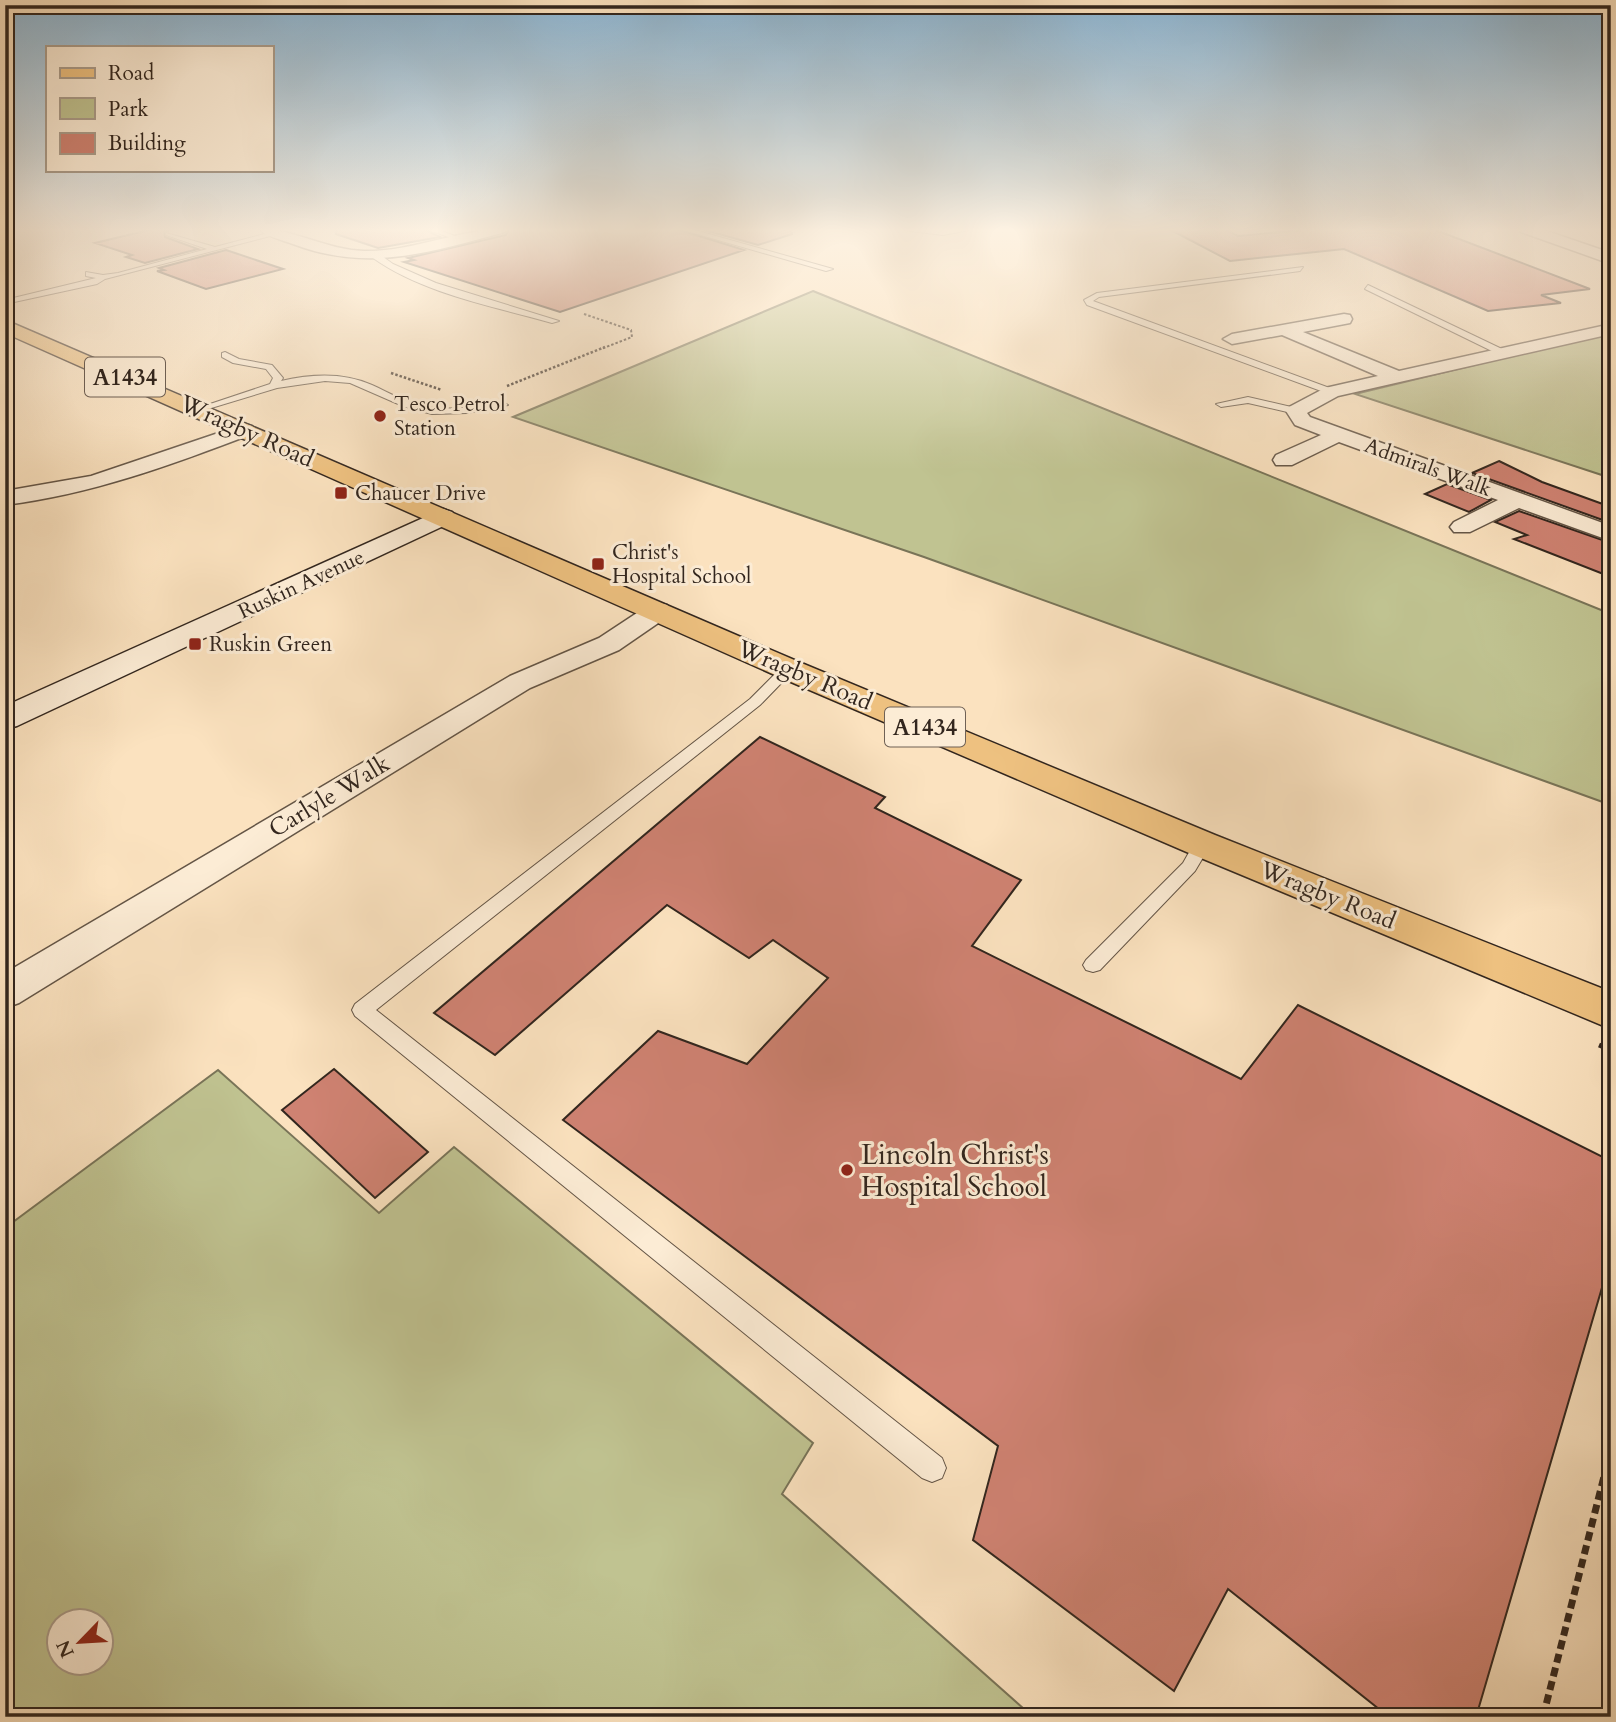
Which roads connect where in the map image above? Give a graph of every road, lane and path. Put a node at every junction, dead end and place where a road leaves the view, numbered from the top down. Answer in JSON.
{"nodes":[{"id":1,"x":517,"y":309,"type":"edge"},
{"id":2,"x":1105,"y":309,"type":"edge"},
{"id":3,"x":1414,"y":309,"type":"edge"},
{"id":4,"x":584,"y":314,"type":"dead end"},
{"id":5,"x":1343,"y":319,"type":"dead end"},
{"id":6,"x":555,"y":321,"type":"dead end"},
{"id":7,"x":5,"y":326,"type":"edge"},
{"id":8,"x":1611,"y":329,"type":"edge"},
{"id":9,"x":1284,"y":330,"type":"junction"},
{"id":10,"x":1232,"y":339,"type":"dead end"},
{"id":11,"x":1501,"y":352,"type":"junction"},
{"id":12,"x":225,"y":355,"type":"dead end"},
{"id":13,"x":384,"y":372,"type":"dead end"},
{"id":14,"x":1397,"y":377,"type":"junction"},
{"id":15,"x":502,"y":386,"type":"dead end"},
{"id":16,"x":273,"y":387,"type":"junction"},
{"id":17,"x":443,"y":390,"type":"dead end"},
{"id":18,"x":1332,"y":392,"type":"junction"},
{"id":19,"x":1221,"y":404,"type":"dead end"},
{"id":20,"x":503,"y":405,"type":"dead end"},
{"id":21,"x":202,"y":411,"type":"junction"},
{"id":22,"x":1296,"y":411,"type":"junction"},
{"id":23,"x":245,"y":430,"type":"junction"},
{"id":24,"x":1339,"y":434,"type":"junction"},
{"id":25,"x":1284,"y":460,"type":"dead end"},
{"id":26,"x":5,"y":498,"type":"edge"},
{"id":27,"x":1517,"y":500,"type":"junction"},
{"id":28,"x":443,"y":517,"type":"junction"},
{"id":29,"x":1462,"y":527,"type":"dead end"},
{"id":30,"x":1611,"y":534,"type":"edge"},
{"id":31,"x":658,"y":611,"type":"junction"},
{"id":32,"x":788,"y":668,"type":"junction"},
{"id":33,"x":5,"y":719,"type":"edge"},
{"id":34,"x":1202,"y":844,"type":"junction"},
{"id":35,"x":1093,"y":965,"type":"dead end"},
{"id":36,"x":5,"y":992,"type":"edge"},
{"id":37,"x":1611,"y":1011,"type":"edge"},
{"id":38,"x":1611,"y":1449,"type":"edge"},
{"id":39,"x":932,"y":1468,"type":"dead end"},
{"id":40,"x":1543,"y":1717,"type":"edge"}],
"edges":[{"from":1,"to":6,"type":"lane"},
{"from":2,"to":18,"type":"lane"},
{"from":3,"to":11,"type":"lane"},
{"from":4,"to":15,"type":"path"},
{"from":5,"to":9,"type":"street"},
{"from":7,"to":21,"type":"main road","name":"Wragby Road","number":"A1434"},
{"from":8,"to":11,"type":"street"},
{"from":9,"to":10,"type":"street"},
{"from":9,"to":14,"type":"street"},
{"from":11,"to":14,"type":"street"},
{"from":12,"to":16,"type":"lane"},
{"from":13,"to":17,"type":"path"},
{"from":14,"to":18,"type":"street"},
{"from":16,"to":20,"type":"lane"},
{"from":16,"to":21,"type":"lane"},
{"from":18,"to":22,"type":"street"},
{"from":19,"to":22,"type":"lane"},
{"from":21,"to":23,"type":"main road","name":"Wragby Road","number":"A1434"},
{"from":22,"to":24,"type":"street","name":"Admirals Walk"},
{"from":23,"to":26,"type":"street"},
{"from":23,"to":28,"type":"main road","name":"Wragby Road","number":"A1434"},
{"from":24,"to":25,"type":"street","name":"Admirals Walk"},
{"from":24,"to":27,"type":"street","name":"Admirals Walk"},
{"from":27,"to":29,"type":"street","name":"Admirals Walk"},
{"from":27,"to":30,"type":"street","name":"Admirals Walk"},
{"from":28,"to":31,"type":"main road","name":"Wragby Road","number":"A1434"},
{"from":28,"to":33,"type":"main road","name":"Ruskin Avenue"},
{"from":31,"to":32,"type":"main road","name":"Wragby Road","number":"A1434"},
{"from":31,"to":36,"type":"street","name":"Carlyle Walk"},
{"from":32,"to":34,"type":"main road","name":"Wragby Road","number":"A1434"},
{"from":32,"to":39,"type":"lane"},
{"from":34,"to":35,"type":"lane"},
{"from":34,"to":37,"type":"main road","name":"Wragby Road","number":"A1434"},
{"from":38,"to":40,"type":"path"}]}
